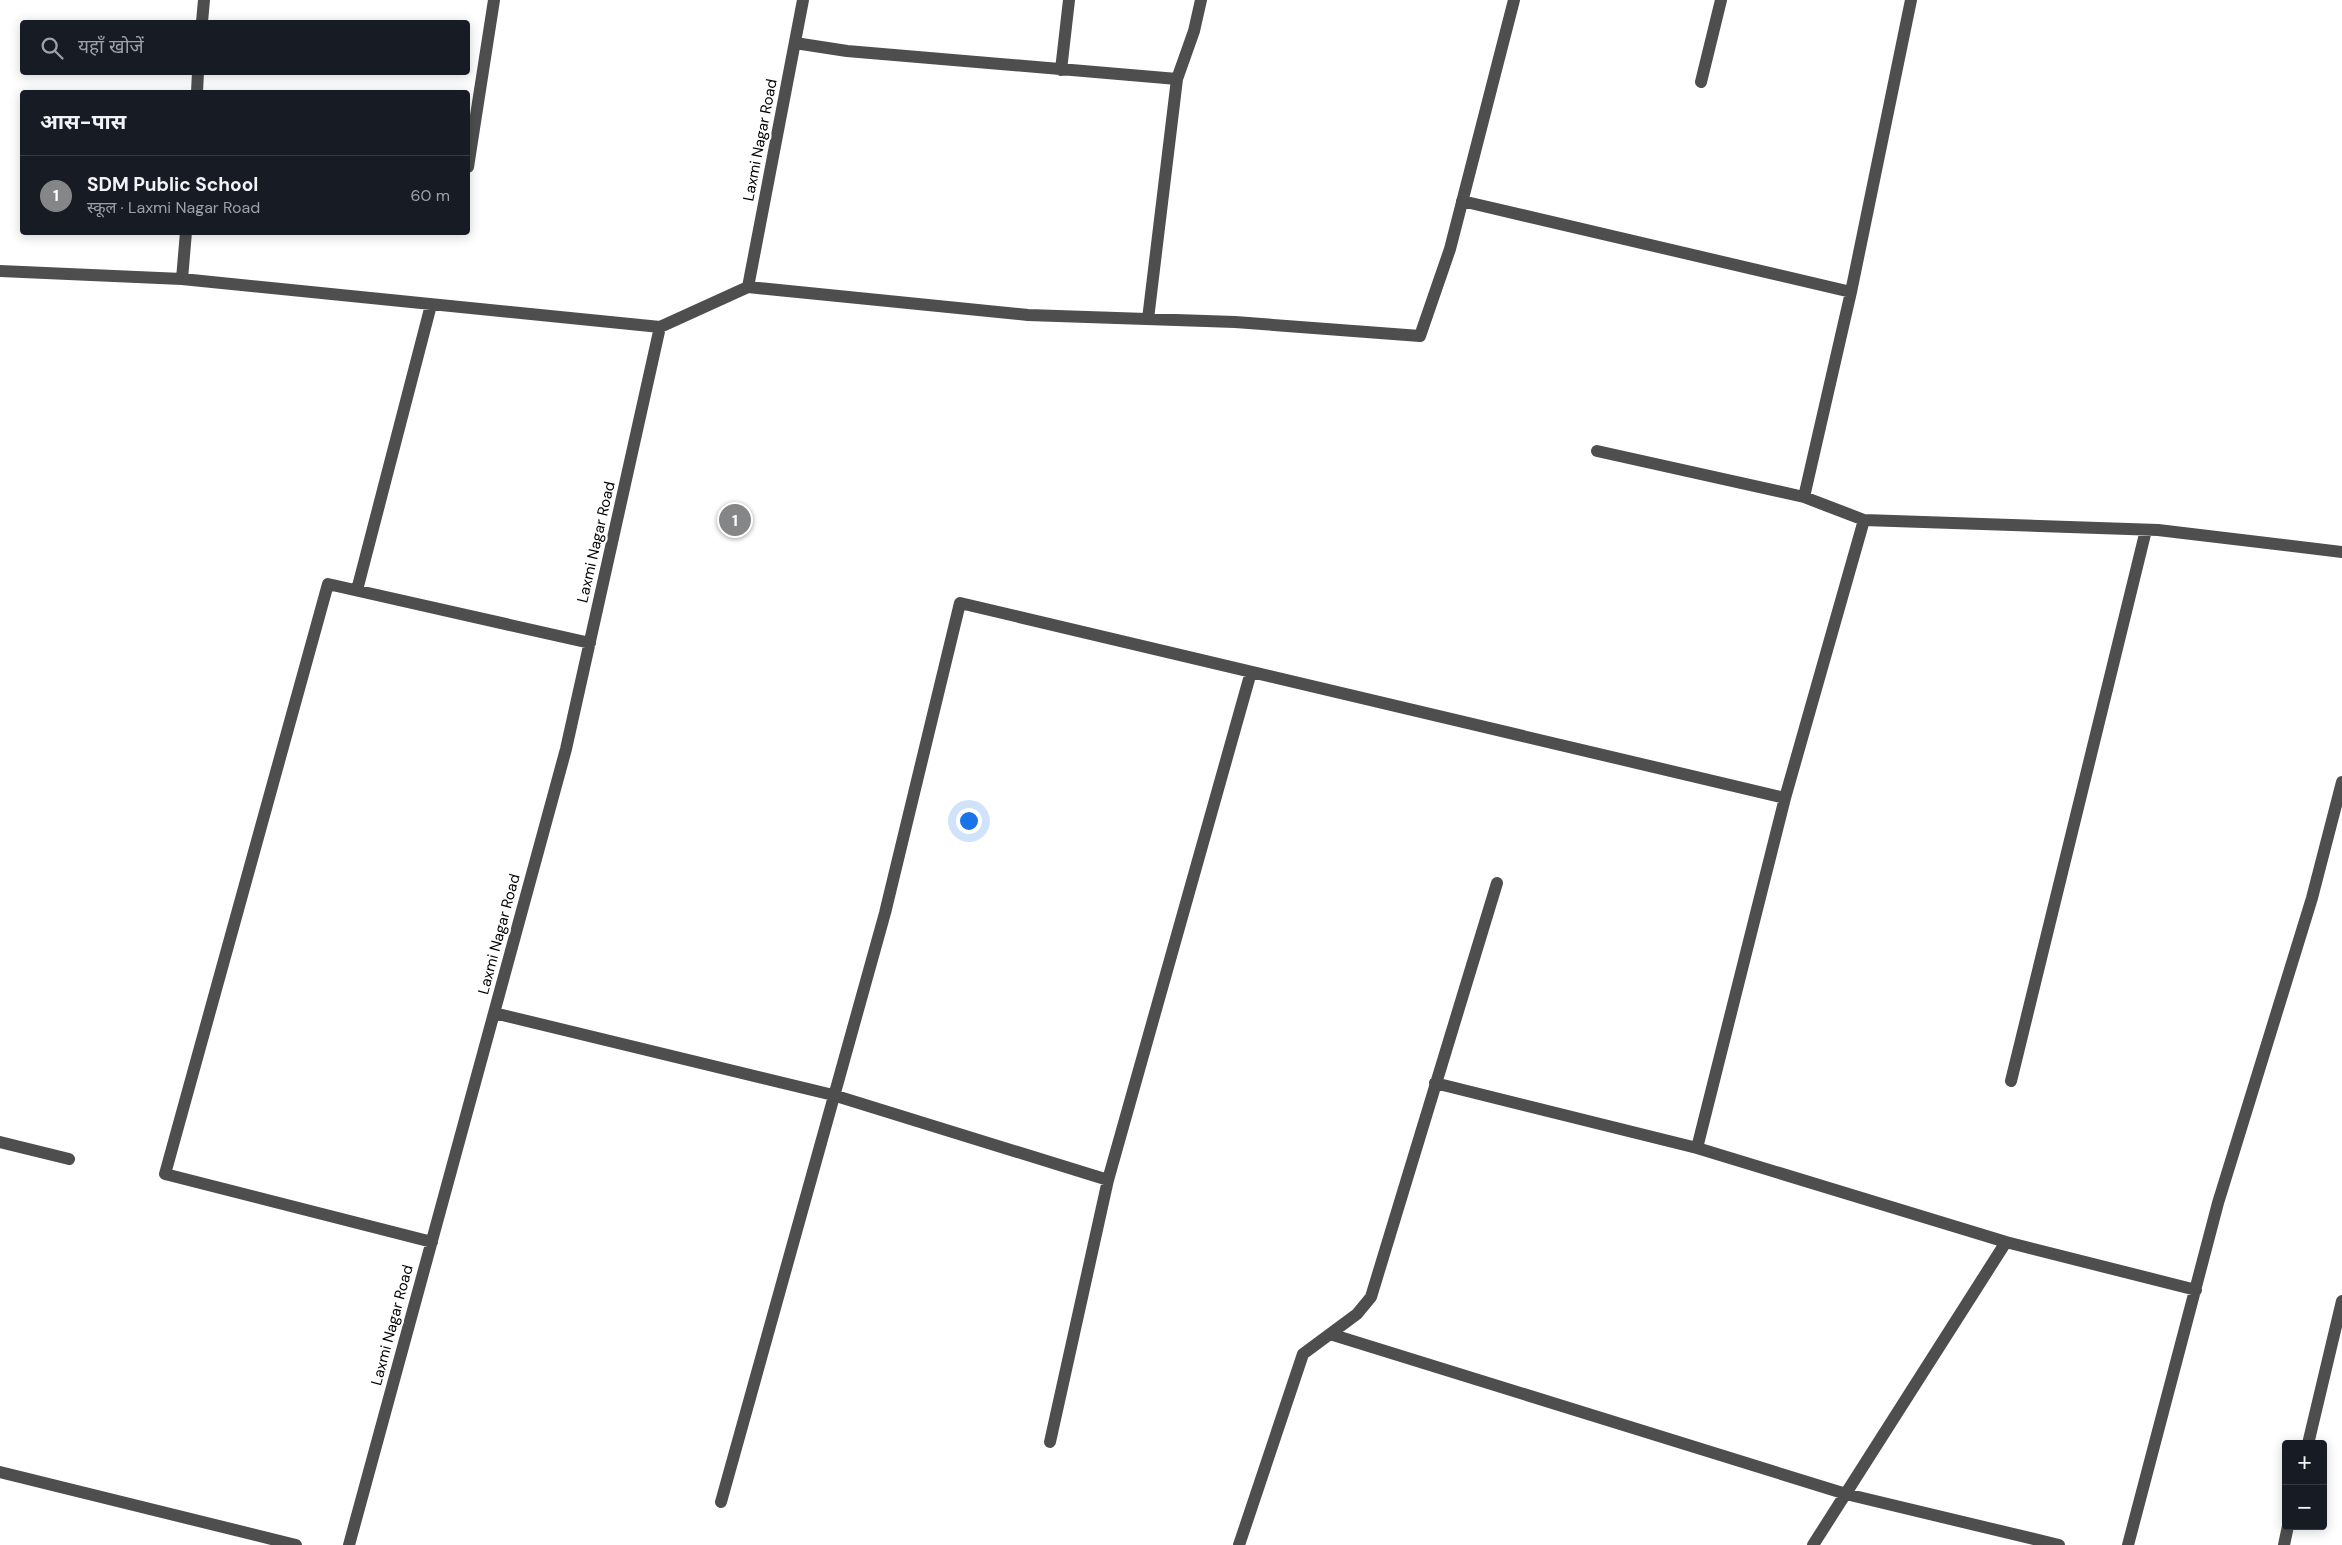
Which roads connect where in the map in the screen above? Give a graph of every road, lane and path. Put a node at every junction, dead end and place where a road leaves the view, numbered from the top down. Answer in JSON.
{"nodes":[{"id":1,"x":204,"y":0,"type":"edge"},
{"id":2,"x":494,"y":0,"type":"edge"},
{"id":3,"x":803,"y":0,"type":"edge"},
{"id":4,"x":1069,"y":0,"type":"edge"},
{"id":5,"x":1201,"y":0,"type":"edge"},
{"id":6,"x":1514,"y":0,"type":"edge"},
{"id":7,"x":1721,"y":0,"type":"edge"},
{"id":8,"x":1911,"y":0,"type":"edge"},
{"id":9,"x":202,"y":20,"type":"edge"},
{"id":10,"x":796,"y":43,"type":"junction"},
{"id":11,"x":1061,"y":70,"type":"junction"},
{"id":12,"x":198,"y":75,"type":"edge"},
{"id":13,"x":1177,"y":79,"type":"junction"},
{"id":14,"x":1701,"y":82,"type":"dead end"},
{"id":15,"x":197,"y":90,"type":"edge"},
{"id":16,"x":470,"y":154,"type":"edge"},
{"id":17,"x":1462,"y":201,"type":"junction"},
{"id":18,"x":186,"y":235,"type":"edge"},
{"id":19,"x":0,"y":271,"type":"edge"},
{"id":20,"x":182,"y":279,"type":"junction"},
{"id":21,"x":748,"y":287,"type":"junction"},
{"id":22,"x":1851,"y":292,"type":"junction"},
{"id":23,"x":431,"y":304,"type":"junction"},
{"id":24,"x":1148,"y":319,"type":"junction"},
{"id":25,"x":660,"y":327,"type":"junction"},
{"id":26,"x":1597,"y":451,"type":"dead end"},
{"id":27,"x":1804,"y":497,"type":"junction"},
{"id":28,"x":1864,"y":520,"type":"junction"},
{"id":29,"x":2146,"y":530,"type":"junction"},
{"id":30,"x":2342,"y":552,"type":"edge"},
{"id":31,"x":357,"y":590,"type":"junction"},
{"id":32,"x":590,"y":643,"type":"junction"},
{"id":33,"x":1251,"y":672,"type":"junction"},
{"id":34,"x":2342,"y":782,"type":"edge"},
{"id":35,"x":1785,"y":798,"type":"junction"},
{"id":36,"x":1497,"y":883,"type":"dead end"},
{"id":37,"x":494,"y":1014,"type":"junction"},
{"id":38,"x":2011,"y":1081,"type":"dead end"},
{"id":39,"x":1435,"y":1083,"type":"junction"},
{"id":40,"x":833,"y":1095,"type":"junction"},
{"id":41,"x":0,"y":1142,"type":"edge"},
{"id":42,"x":1697,"y":1148,"type":"junction"},
{"id":43,"x":69,"y":1159,"type":"dead end"},
{"id":44,"x":1108,"y":1180,"type":"junction"},
{"id":45,"x":432,"y":1242,"type":"junction"},
{"id":46,"x":2006,"y":1242,"type":"junction"},
{"id":47,"x":2196,"y":1290,"type":"junction"},
{"id":48,"x":2342,"y":1301,"type":"edge"},
{"id":49,"x":1330,"y":1334,"type":"junction"},
{"id":50,"x":2309,"y":1440,"type":"edge"},
{"id":51,"x":1050,"y":1442,"type":"dead end"},
{"id":52,"x":0,"y":1472,"type":"edge"},
{"id":53,"x":1846,"y":1494,"type":"junction"},
{"id":54,"x":721,"y":1502,"type":"dead end"},
{"id":55,"x":2287,"y":1530,"type":"edge"},
{"id":56,"x":296,"y":1545,"type":"edge"},
{"id":57,"x":349,"y":1545,"type":"edge"},
{"id":58,"x":1239,"y":1545,"type":"edge"},
{"id":59,"x":1813,"y":1545,"type":"edge"},
{"id":60,"x":2059,"y":1545,"type":"edge"},
{"id":61,"x":2128,"y":1545,"type":"edge"},
{"id":62,"x":2284,"y":1545,"type":"edge"}],
"edges":[{"from":1,"to":9,"type":"street"},
{"from":2,"to":16,"type":"street"},
{"from":3,"to":10,"type":"street","name":"Laxmi Nagar Road"},
{"from":4,"to":11,"type":"street"},
{"from":5,"to":13,"type":"street"},
{"from":6,"to":17,"type":"street"},
{"from":7,"to":14,"type":"street"},
{"from":8,"to":22,"type":"street"},
{"from":10,"to":11,"type":"street"},
{"from":10,"to":21,"type":"street","name":"Laxmi Nagar Road"},
{"from":11,"to":13,"type":"street"},
{"from":12,"to":15,"type":"street"},
{"from":13,"to":24,"type":"street"},
{"from":17,"to":22,"type":"street"},
{"from":17,"to":24,"type":"street"},
{"from":18,"to":20,"type":"street"},
{"from":19,"to":20,"type":"street"},
{"from":20,"to":23,"type":"street"},
{"from":21,"to":24,"type":"street"},
{"from":21,"to":25,"type":"street"},
{"from":22,"to":27,"type":"street"},
{"from":23,"to":25,"type":"street"},
{"from":23,"to":31,"type":"street"},
{"from":25,"to":32,"type":"street","name":"Laxmi Nagar Road"},
{"from":26,"to":27,"type":"street"},
{"from":27,"to":28,"type":"street"},
{"from":28,"to":29,"type":"street"},
{"from":28,"to":35,"type":"street"},
{"from":29,"to":30,"type":"street"},
{"from":29,"to":38,"type":"street"},
{"from":31,"to":32,"type":"street"},
{"from":31,"to":45,"type":"street"},
{"from":32,"to":37,"type":"street","name":"Laxmi Nagar Road"},
{"from":33,"to":35,"type":"street"},
{"from":33,"to":40,"type":"street"},
{"from":33,"to":44,"type":"street"},
{"from":34,"to":47,"type":"street"},
{"from":35,"to":42,"type":"street"},
{"from":36,"to":39,"type":"street"},
{"from":37,"to":40,"type":"street"},
{"from":37,"to":45,"type":"street","name":"Laxmi Nagar Road"},
{"from":39,"to":42,"type":"street"},
{"from":39,"to":49,"type":"street"},
{"from":40,"to":44,"type":"street"},
{"from":40,"to":54,"type":"street"},
{"from":41,"to":43,"type":"street"},
{"from":42,"to":46,"type":"street"},
{"from":44,"to":51,"type":"street"},
{"from":45,"to":57,"type":"street","name":"Laxmi Nagar Road"},
{"from":46,"to":47,"type":"street"},
{"from":46,"to":53,"type":"street"},
{"from":47,"to":61,"type":"street"},
{"from":48,"to":50,"type":"street"},
{"from":49,"to":53,"type":"street"},
{"from":49,"to":58,"type":"street"},
{"from":52,"to":56,"type":"street"},
{"from":53,"to":59,"type":"street"},
{"from":53,"to":60,"type":"street"},
{"from":55,"to":62,"type":"street"}]}
